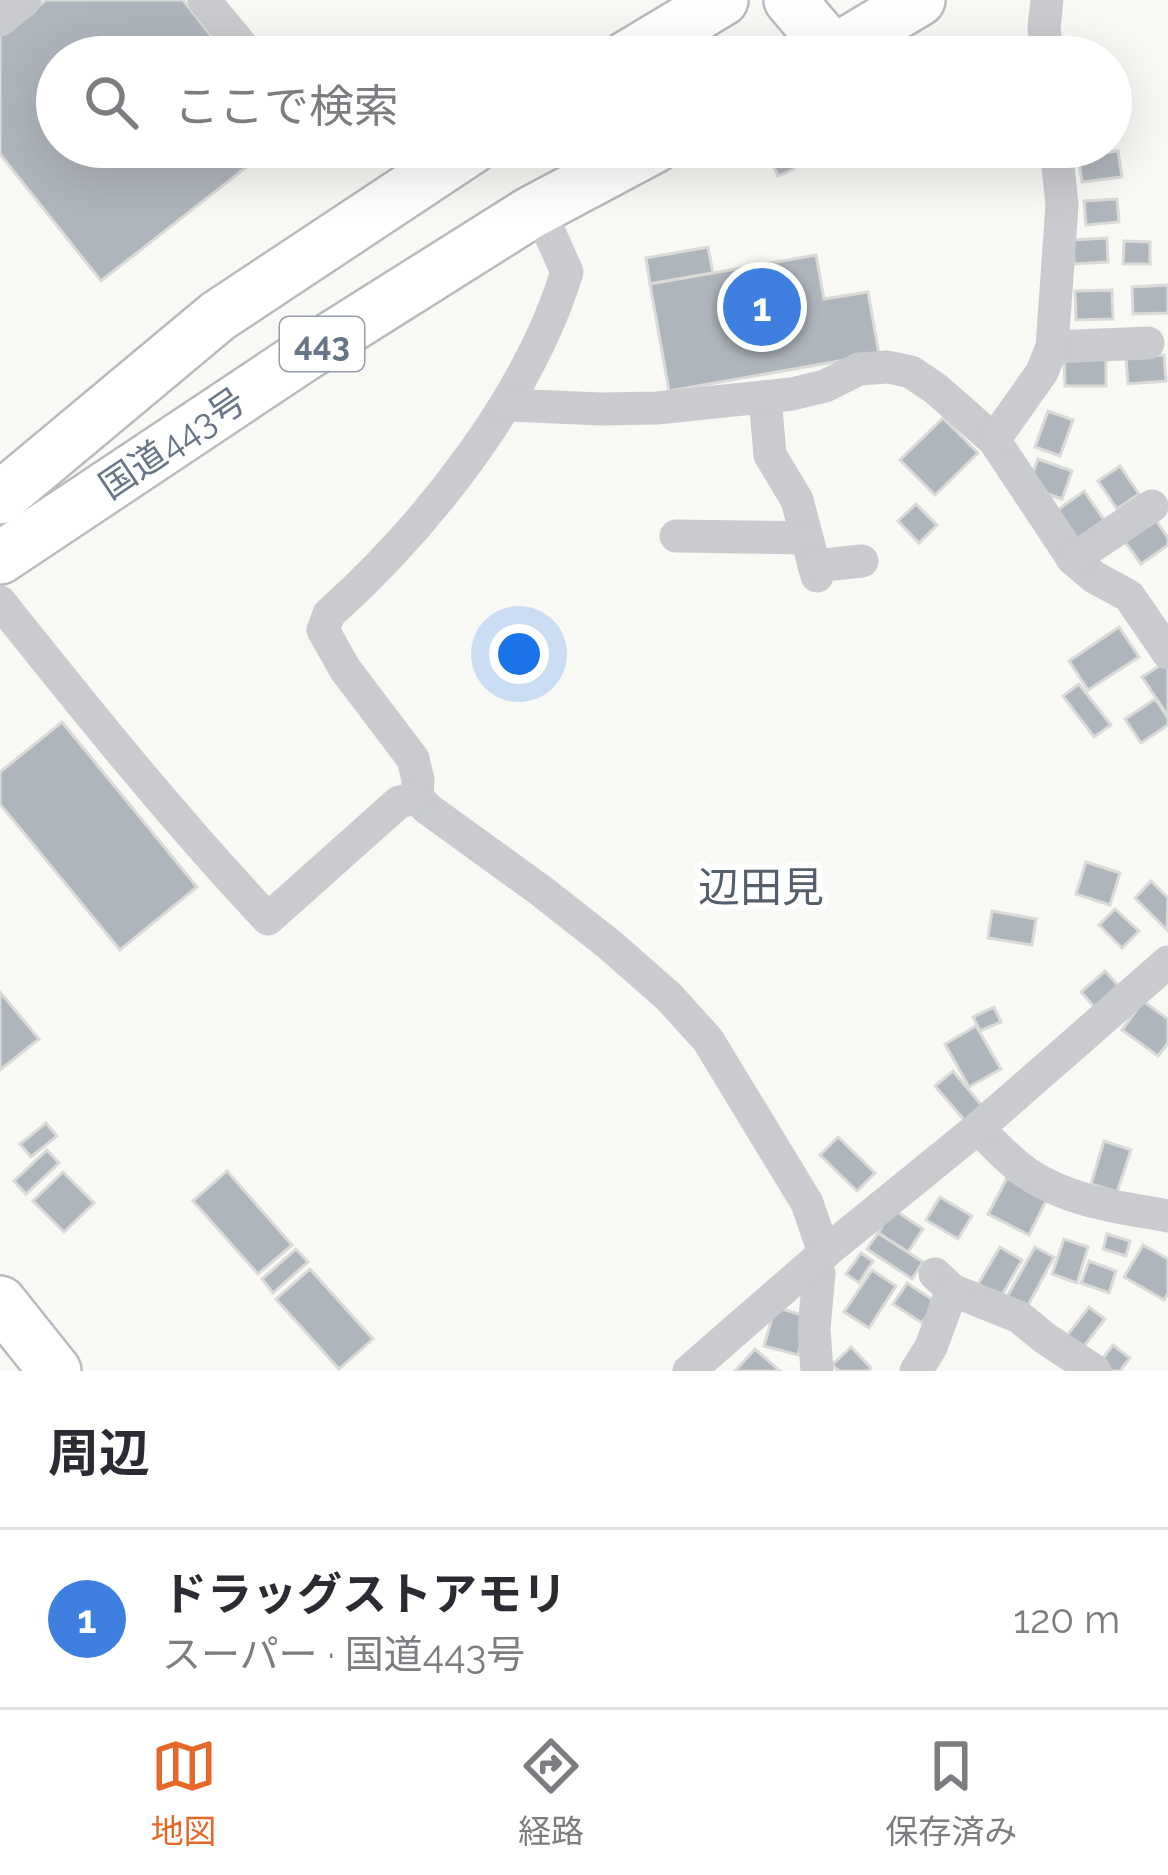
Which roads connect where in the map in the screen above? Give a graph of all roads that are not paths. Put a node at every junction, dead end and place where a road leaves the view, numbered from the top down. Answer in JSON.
{"nodes":[{"id":1,"x":25,"y":0,"type":"edge"},
{"id":2,"x":204,"y":0,"type":"edge"},
{"id":3,"x":722,"y":0,"type":"edge"},
{"id":4,"x":790,"y":0,"type":"edge"},
{"id":5,"x":818,"y":0,"type":"edge"},
{"id":6,"x":919,"y":0,"type":"edge"},
{"id":7,"x":1047,"y":0,"type":"edge"},
{"id":8,"x":0,"y":20,"type":"edge"},
{"id":9,"x":234,"y":36,"type":"edge"},
{"id":10,"x":662,"y":36,"type":"edge"},
{"id":11,"x":816,"y":36,"type":"edge"},
{"id":12,"x":825,"y":36,"type":"edge"},
{"id":13,"x":860,"y":36,"type":"edge"},
{"id":14,"x":1045,"y":36,"type":"edge"},
{"id":15,"x":442,"y":168,"type":"edge"},
{"id":16,"x":492,"y":168,"type":"edge"},
{"id":17,"x":615,"y":168,"type":"edge"},
{"id":18,"x":1058,"y":168,"type":"edge"},
{"id":19,"x":530,"y":213,"type":"junction"},
{"id":20,"x":1148,"y":343,"type":"dead end"},
{"id":21,"x":1052,"y":347,"type":"junction"},
{"id":22,"x":765,"y":397,"type":"junction"},
{"id":23,"x":506,"y":405,"type":"junction"},
{"id":24,"x":994,"y":440,"type":"junction"},
{"id":25,"x":0,"y":498,"type":"edge"},
{"id":26,"x":1152,"y":506,"type":"dead end"},
{"id":27,"x":676,"y":536,"type":"dead end"},
{"id":28,"x":0,"y":558,"type":"edge"},
{"id":29,"x":1073,"y":559,"type":"junction"},
{"id":30,"x":813,"y":560,"type":"junction"},
{"id":31,"x":862,"y":561,"type":"dead end"},
{"id":32,"x":0,"y":602,"type":"edge"},
{"id":33,"x":1168,"y":653,"type":"edge"},
{"id":34,"x":416,"y":798,"type":"junction"},
{"id":35,"x":1168,"y":962,"type":"edge"},
{"id":36,"x":978,"y":1128,"type":"junction"},
{"id":37,"x":1168,"y":1216,"type":"edge"},
{"id":38,"x":820,"y":1257,"type":"junction"},
{"id":39,"x":0,"y":1302,"type":"edge"},
{"id":40,"x":55,"y":1371,"type":"edge"},
{"id":41,"x":689,"y":1371,"type":"edge"},
{"id":42,"x":817,"y":1371,"type":"edge"},
{"id":43,"x":916,"y":1371,"type":"edge"},
{"id":44,"x":1095,"y":1371,"type":"edge"}],
"edges":[{"from":1,"to":8,"type":"street"},
{"from":2,"to":9,"type":"street"},
{"from":3,"to":10,"type":"highway"},
{"from":4,"to":11,"type":"highway"},
{"from":5,"to":12,"type":"highway"},
{"from":6,"to":13,"type":"highway"},
{"from":7,"to":14,"type":"street"},
{"from":15,"to":25,"type":"highway","name":"国道443号","number":"443"},
{"from":16,"to":19,"type":"highway"},
{"from":17,"to":19,"type":"highway","name":"国道443号","number":"443"},
{"from":18,"to":21,"type":"street"},
{"from":19,"to":23,"type":"street"},
{"from":19,"to":28,"type":"highway","name":"国道443号","number":"443"},
{"from":20,"to":21,"type":"street"},
{"from":21,"to":24,"type":"street"},
{"from":22,"to":23,"type":"street"},
{"from":22,"to":24,"type":"street"},
{"from":22,"to":30,"type":"street"},
{"from":23,"to":34,"type":"street"},
{"from":24,"to":29,"type":"street"},
{"from":26,"to":29,"type":"street"},
{"from":27,"to":30,"type":"street"},
{"from":29,"to":33,"type":"street"},
{"from":30,"to":31,"type":"street"},
{"from":32,"to":34,"type":"street"},
{"from":34,"to":38,"type":"street"},
{"from":35,"to":36,"type":"street"},
{"from":36,"to":37,"type":"street"},
{"from":36,"to":38,"type":"street"},
{"from":38,"to":41,"type":"street"},
{"from":38,"to":42,"type":"street"},
{"from":39,"to":40,"type":"highway"},
{"from":43,"to":44,"type":"street"}]}
